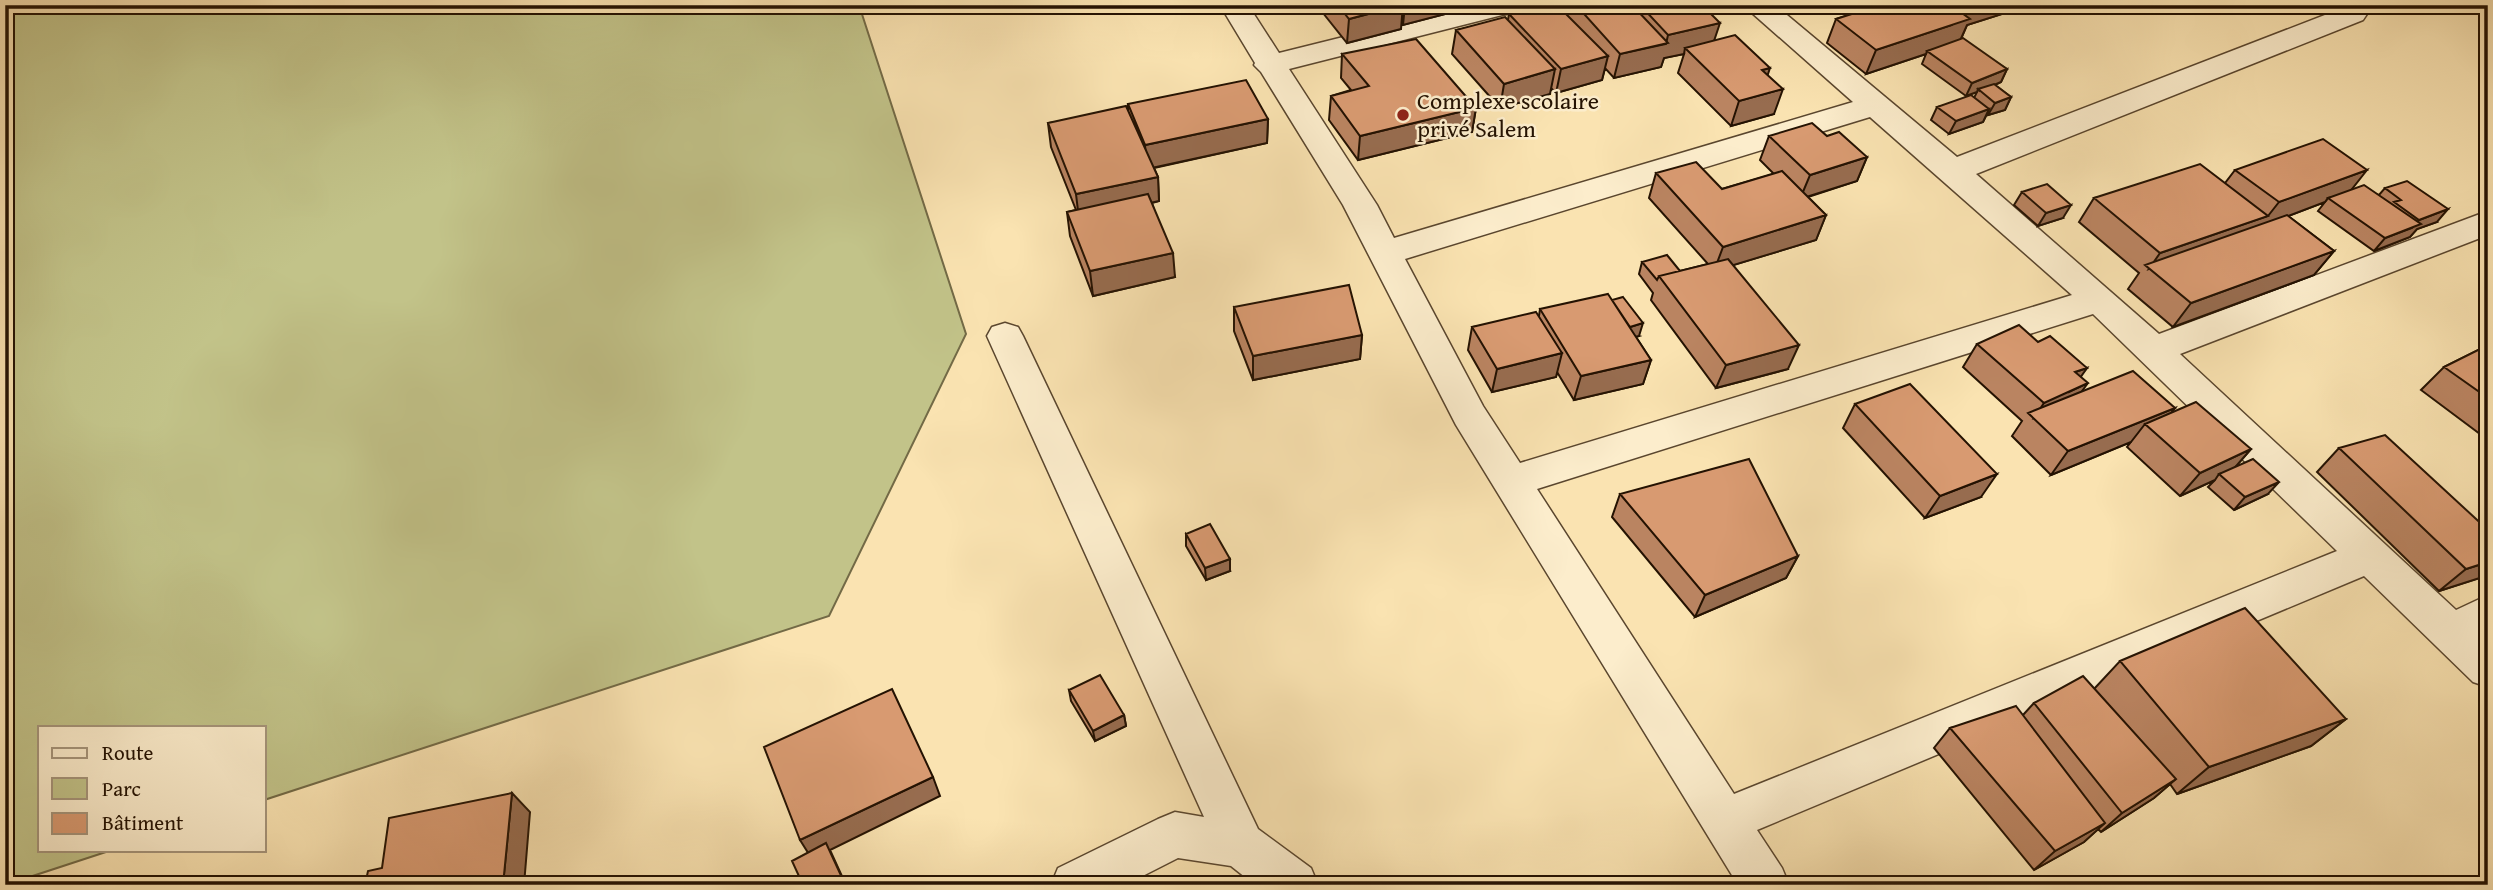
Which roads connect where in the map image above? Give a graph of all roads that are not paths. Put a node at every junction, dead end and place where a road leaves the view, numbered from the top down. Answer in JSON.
{"nodes":[{"id":1,"x":1234,"y":5,"type":"edge"},
{"id":2,"x":1508,"y":5,"type":"edge"},
{"id":3,"x":1757,"y":5,"type":"edge"},
{"id":4,"x":2353,"y":14,"type":"dead end"},
{"id":5,"x":1269,"y":65,"type":"junction"},
{"id":6,"x":1876,"y":105,"type":"junction"},
{"id":7,"x":1953,"y":171,"type":"junction"},
{"id":8,"x":2488,"y":222,"type":"edge"},
{"id":9,"x":1385,"y":253,"type":"junction"},
{"id":10,"x":2099,"y":299,"type":"junction"},
{"id":11,"x":1005,"y":336,"type":"dead end"},
{"id":12,"x":2154,"y":351,"type":"junction"},
{"id":13,"x":1512,"y":481,"type":"junction"},
{"id":14,"x":2371,"y":555,"type":"junction"},
{"id":15,"x":2471,"y":624,"type":"edge"},
{"id":16,"x":2488,"y":668,"type":"edge"},
{"id":17,"x":1724,"y":821,"type":"junction"},
{"id":18,"x":1241,"y":845,"type":"junction"},
{"id":19,"x":1075,"y":885,"type":"edge"},
{"id":20,"x":1294,"y":885,"type":"edge"},
{"id":21,"x":1765,"y":885,"type":"edge"}],
"edges":[{"from":1,"to":5,"type":"street"},
{"from":2,"to":5,"type":"street"},
{"from":3,"to":6,"type":"street"},
{"from":4,"to":7,"type":"street"},
{"from":5,"to":9,"type":"street"},
{"from":6,"to":7,"type":"street"},
{"from":6,"to":9,"type":"street"},
{"from":7,"to":10,"type":"street"},
{"from":8,"to":12,"type":"street"},
{"from":9,"to":13,"type":"street"},
{"from":10,"to":12,"type":"street"},
{"from":10,"to":13,"type":"street"},
{"from":11,"to":18,"type":"street"},
{"from":12,"to":14,"type":"street"},
{"from":13,"to":17,"type":"street"},
{"from":14,"to":15,"type":"street"},
{"from":14,"to":17,"type":"street"},
{"from":15,"to":16,"type":"street"},
{"from":17,"to":21,"type":"street"},
{"from":18,"to":19,"type":"street"},
{"from":18,"to":20,"type":"street"}]}
